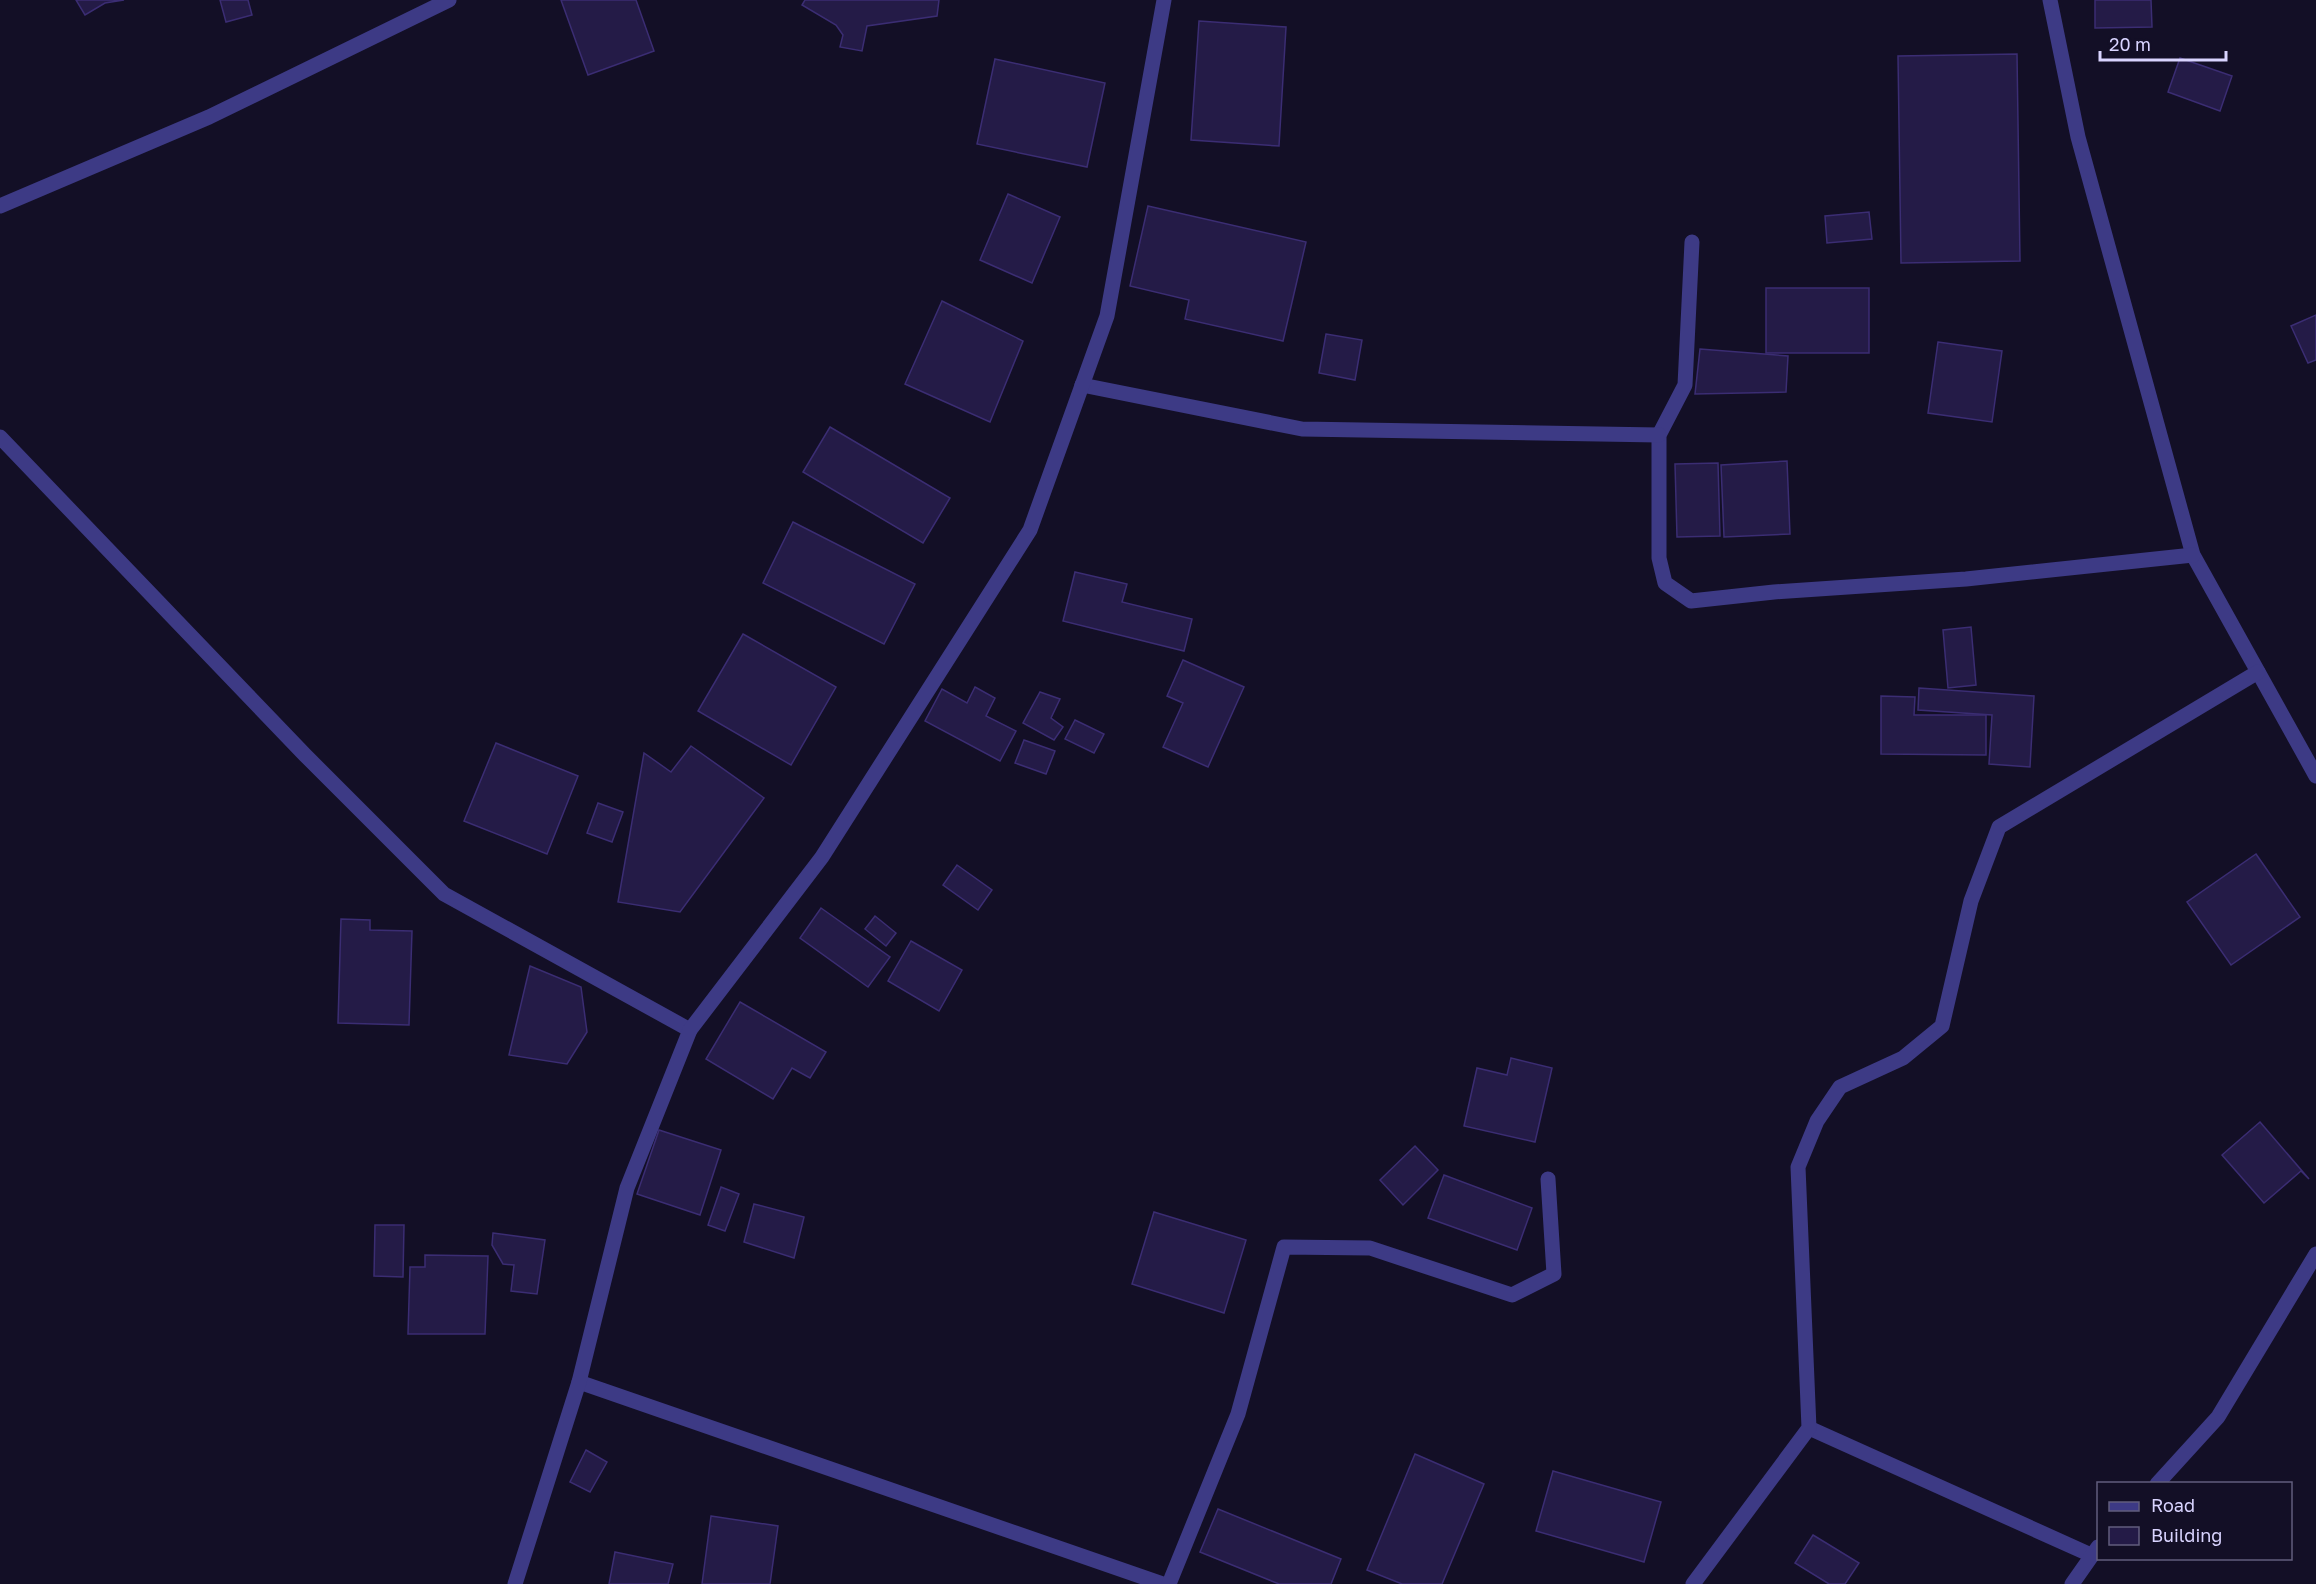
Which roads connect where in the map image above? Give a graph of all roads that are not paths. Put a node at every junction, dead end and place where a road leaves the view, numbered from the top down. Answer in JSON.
{"nodes":[{"id":1,"x":449,"y":0,"type":"edge"},
{"id":2,"x":1164,"y":0,"type":"edge"},
{"id":3,"x":2050,"y":0,"type":"edge"},
{"id":4,"x":0,"y":206,"type":"edge"},
{"id":5,"x":1692,"y":242,"type":"dead end"},
{"id":6,"x":1082,"y":385,"type":"junction"},
{"id":7,"x":1659,"y":435,"type":"junction"},
{"id":8,"x":0,"y":436,"type":"edge"},
{"id":9,"x":2193,"y":555,"type":"junction"},
{"id":10,"x":2258,"y":672,"type":"junction"},
{"id":11,"x":2316,"y":776,"type":"edge"},
{"id":12,"x":690,"y":1030,"type":"junction"},
{"id":13,"x":1548,"y":1179,"type":"dead end"},
{"id":14,"x":2316,"y":1254,"type":"edge"},
{"id":15,"x":579,"y":1382,"type":"junction"},
{"id":16,"x":1809,"y":1428,"type":"junction"},
{"id":17,"x":2159,"y":1482,"type":"edge"},
{"id":18,"x":2095,"y":1551,"type":"edge"},
{"id":19,"x":514,"y":1584,"type":"edge"},
{"id":20,"x":1163,"y":1584,"type":"edge"},
{"id":21,"x":1169,"y":1584,"type":"edge"},
{"id":22,"x":1693,"y":1584,"type":"edge"},
{"id":23,"x":2072,"y":1584,"type":"edge"}],
"edges":[{"from":1,"to":4,"type":"street"},
{"from":2,"to":6,"type":"street"},
{"from":3,"to":9,"type":"street"},
{"from":5,"to":7,"type":"street"},
{"from":6,"to":7,"type":"street"},
{"from":6,"to":12,"type":"street"},
{"from":7,"to":9,"type":"street"},
{"from":8,"to":12,"type":"street"},
{"from":9,"to":10,"type":"street"},
{"from":10,"to":11,"type":"street"},
{"from":10,"to":16,"type":"street"},
{"from":12,"to":15,"type":"street"},
{"from":13,"to":21,"type":"street"},
{"from":14,"to":17,"type":"street"},
{"from":15,"to":19,"type":"street"},
{"from":15,"to":20,"type":"street"},
{"from":16,"to":18,"type":"street"},
{"from":16,"to":22,"type":"street"},
{"from":18,"to":23,"type":"street"}]}
